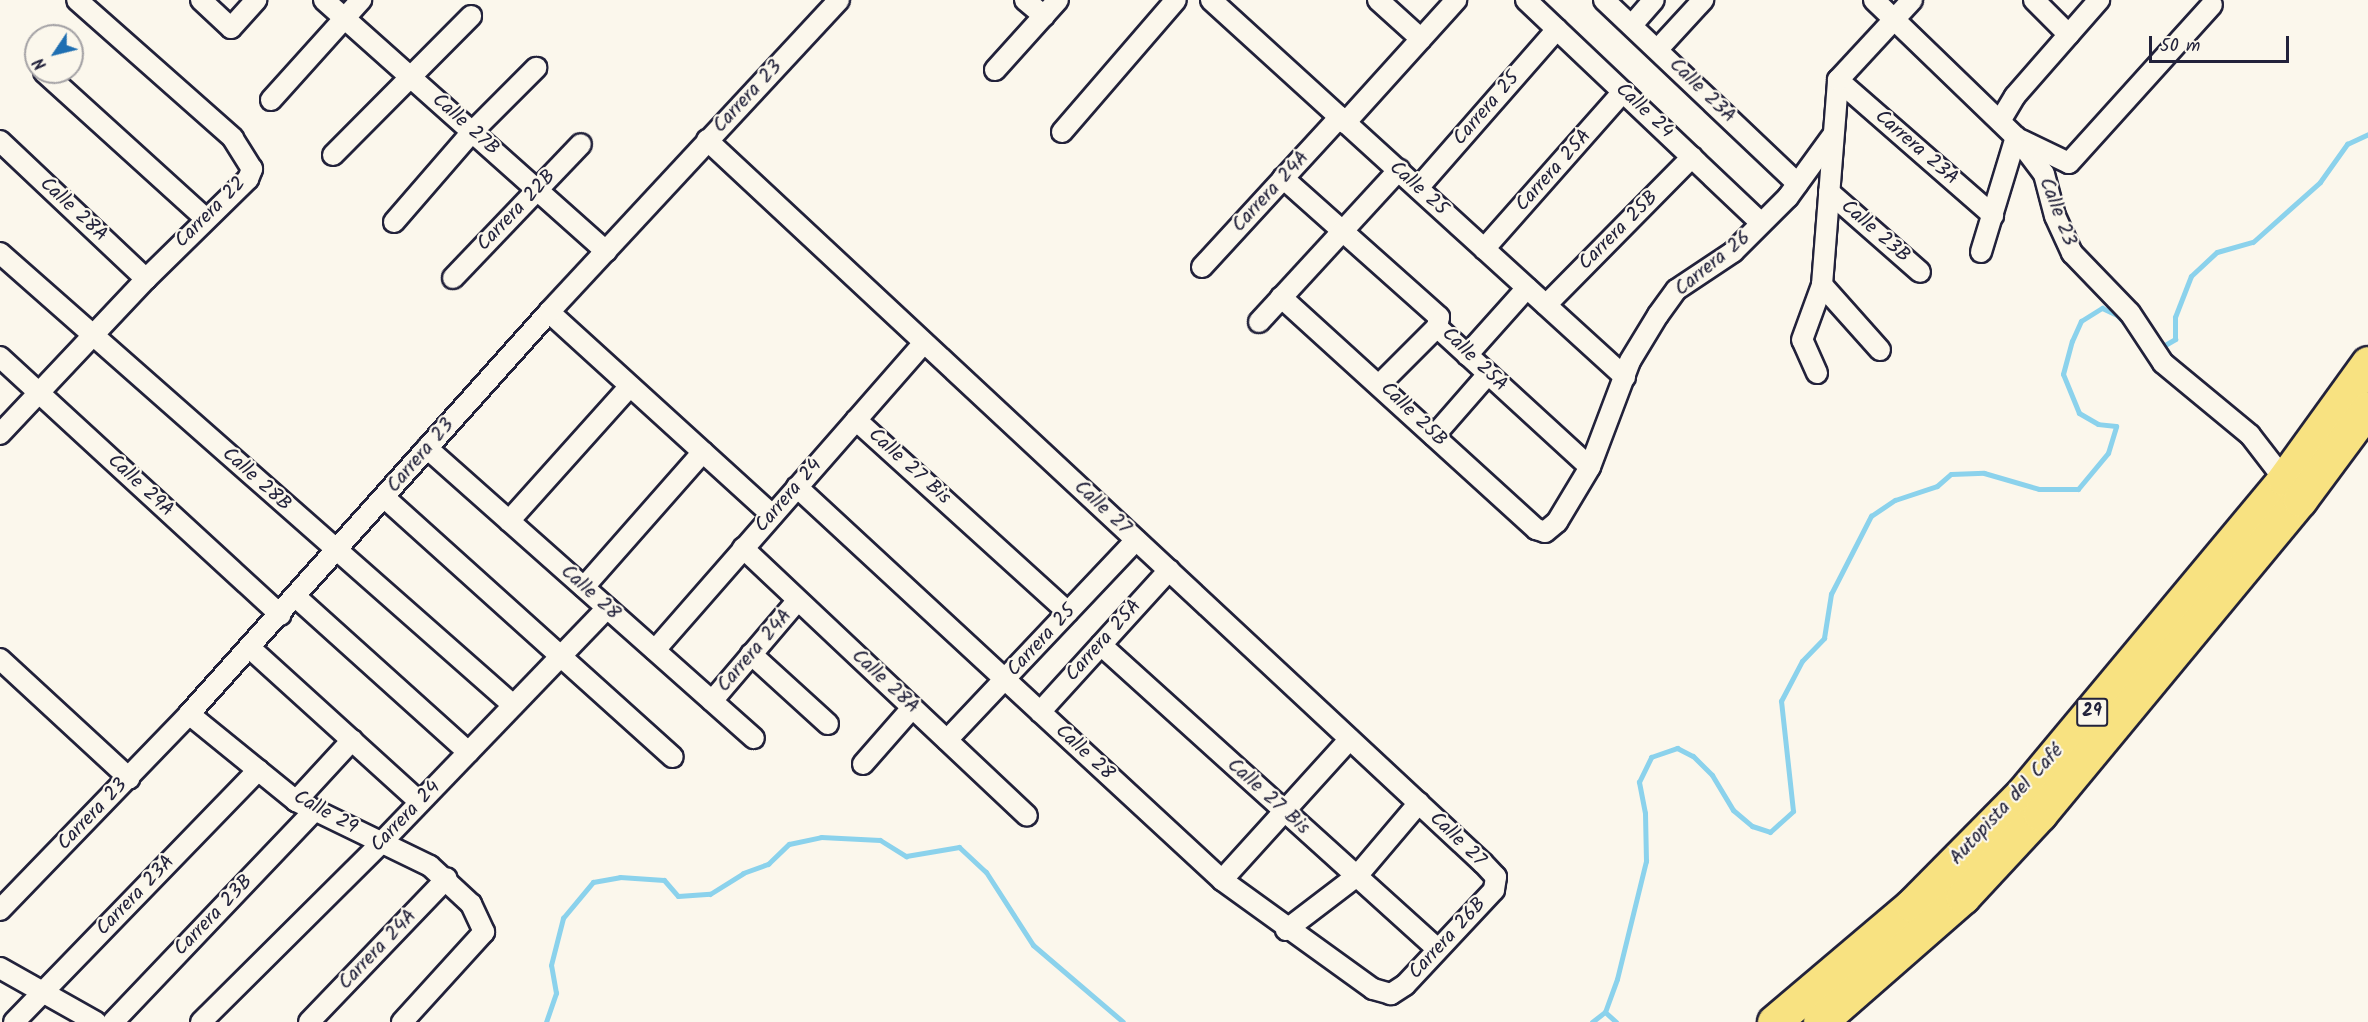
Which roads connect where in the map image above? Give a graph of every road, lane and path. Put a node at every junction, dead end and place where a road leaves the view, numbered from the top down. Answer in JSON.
{"nodes":[{"id":1,"x":77,"y":0,"type":"edge"},
{"id":2,"x":201,"y":0,"type":"edge"},
{"id":3,"x":256,"y":0,"type":"edge"},
{"id":4,"x":324,"y":0,"type":"edge"},
{"id":5,"x":361,"y":0,"type":"edge"},
{"id":6,"x":839,"y":0,"type":"edge"},
{"id":7,"x":1025,"y":0,"type":"edge"},
{"id":8,"x":1058,"y":0,"type":"edge"},
{"id":9,"x":1176,"y":0,"type":"edge"},
{"id":10,"x":1378,"y":0,"type":"edge"},
{"id":11,"x":1456,"y":0,"type":"edge"},
{"id":12,"x":1604,"y":0,"type":"edge"},
{"id":13,"x":1654,"y":0,"type":"edge"},
{"id":14,"x":1703,"y":0,"type":"edge"},
{"id":15,"x":1874,"y":0,"type":"edge"},
{"id":16,"x":1912,"y":0,"type":"edge"},
{"id":17,"x":2034,"y":0,"type":"edge"},
{"id":18,"x":2099,"y":0,"type":"edge"},
{"id":19,"x":1530,"y":1,"type":"edge"},
{"id":20,"x":1219,"y":2,"type":"edge"},
{"id":21,"x":2212,"y":5,"type":"dead end"},
{"id":22,"x":471,"y":16,"type":"dead end"},
{"id":23,"x":1044,"y":16,"type":"junction"},
{"id":24,"x":344,"y":18,"type":"junction"},
{"id":25,"x":1894,"y":20,"type":"junction"},
{"id":26,"x":1632,"y":25,"type":"junction"},
{"id":27,"x":1557,"y":29,"type":"junction"},
{"id":28,"x":2069,"y":35,"type":"junction"},
{"id":29,"x":1421,"y":39,"type":"junction"},
{"id":30,"x":1658,"y":49,"type":"junction"},
{"id":31,"x":536,"y":68,"type":"dead end"},
{"id":32,"x":995,"y":70,"type":"dead end"},
{"id":33,"x":410,"y":77,"type":"junction"},
{"id":34,"x":1838,"y":80,"type":"junction"},
{"id":35,"x":57,"y":84,"type":"edge"},
{"id":36,"x":1623,"y":92,"type":"junction"},
{"id":37,"x":271,"y":100,"type":"dead end"},
{"id":38,"x":1343,"y":120,"type":"junction"},
{"id":39,"x":2000,"y":122,"type":"junction"},
{"id":40,"x":472,"y":132,"type":"junction"},
{"id":41,"x":1062,"y":132,"type":"dead end"},
{"id":42,"x":1833,"y":135,"type":"junction"},
{"id":43,"x":2016,"y":137,"type":"junction"},
{"id":44,"x":707,"y":140,"type":"junction"},
{"id":45,"x":0,"y":141,"type":"edge"},
{"id":46,"x":581,"y":144,"type":"dead end"},
{"id":47,"x":333,"y":155,"type":"dead end"},
{"id":48,"x":1692,"y":157,"type":"junction"},
{"id":49,"x":1399,"y":170,"type":"junction"},
{"id":50,"x":1283,"y":178,"type":"junction"},
{"id":51,"x":1798,"y":184,"type":"junction"},
{"id":52,"x":1418,"y":188,"type":"junction"},
{"id":53,"x":537,"y":190,"type":"junction"},
{"id":54,"x":1829,"y":192,"type":"junction"},
{"id":55,"x":1993,"y":215,"type":"junction"},
{"id":56,"x":206,"y":219,"type":"junction"},
{"id":57,"x":394,"y":222,"type":"dead end"},
{"id":58,"x":1761,"y":223,"type":"junction"},
{"id":59,"x":1343,"y":232,"type":"junction"},
{"id":60,"x":1484,"y":249,"type":"junction"},
{"id":61,"x":606,"y":251,"type":"junction"},
{"id":62,"x":1982,"y":252,"type":"dead end"},
{"id":63,"x":0,"y":253,"type":"edge"},
{"id":64,"x":1202,"y":267,"type":"dead end"},
{"id":65,"x":1920,"y":272,"type":"dead end"},
{"id":66,"x":453,"y":278,"type":"dead end"},
{"id":67,"x":146,"y":279,"type":"junction"},
{"id":68,"x":1822,"y":285,"type":"junction"},
{"id":69,"x":1527,"y":288,"type":"junction"},
{"id":70,"x":1281,"y":297,"type":"junction"},
{"id":71,"x":1546,"y":305,"type":"junction"},
{"id":72,"x":549,"y":312,"type":"junction"},
{"id":73,"x":1259,"y":322,"type":"dead end"},
{"id":74,"x":1437,"y":327,"type":"junction"},
{"id":75,"x":92,"y":335,"type":"junction"},
{"id":76,"x":924,"y":343,"type":"junction"},
{"id":77,"x":1880,"y":350,"type":"dead end"},
{"id":78,"x":1467,"y":355,"type":"junction"},
{"id":79,"x":0,"y":357,"type":"edge"},
{"id":80,"x":2368,"y":363,"type":"edge"},
{"id":81,"x":1817,"y":373,"type":"dead end"},
{"id":82,"x":1488,"y":374,"type":"junction"},
{"id":83,"x":1625,"y":377,"type":"junction"},
{"id":84,"x":1380,"y":384,"type":"junction"},
{"id":85,"x":630,"y":386,"type":"junction"},
{"id":86,"x":38,"y":391,"type":"junction"},
{"id":87,"x":2368,"y":408,"type":"edge"},
{"id":88,"x":856,"y":420,"type":"junction"},
{"id":89,"x":0,"y":434,"type":"edge"},
{"id":90,"x":1434,"y":436,"type":"junction"},
{"id":91,"x":427,"y":448,"type":"junction"},
{"id":92,"x":703,"y":452,"type":"junction"},
{"id":93,"x":1590,"y":467,"type":"junction"},
{"id":94,"x":2284,"y":479,"type":"junction"},
{"id":95,"x":797,"y":487,"type":"junction"},
{"id":96,"x":385,"y":498,"type":"junction"},
{"id":97,"x":772,"y":515,"type":"junction"},
{"id":98,"x":509,"y":521,"type":"junction"},
{"id":99,"x":1545,"y":532,"type":"joint"},
{"id":100,"x":1136,"y":540,"type":"junction"},
{"id":101,"x":743,"y":548,"type":"junction"},
{"id":102,"x":337,"y":552,"type":"junction"},
{"id":103,"x":1169,"y":570,"type":"junction"},
{"id":104,"x":584,"y":587,"type":"junction"},
{"id":105,"x":296,"y":597,"type":"junction"},
{"id":106,"x":797,"y":601,"type":"junction"},
{"id":107,"x":607,"y":608,"type":"junction"},
{"id":108,"x":1068,"y":612,"type":"junction"},
{"id":109,"x":280,"y":615,"type":"junction"},
{"id":110,"x":1101,"y":645,"type":"junction"},
{"id":111,"x":250,"y":648,"type":"junction"},
{"id":112,"x":655,"y":650,"type":"junction"},
{"id":113,"x":752,"y":654,"type":"junction"},
{"id":114,"x":561,"y":656,"type":"junction"},
{"id":115,"x":0,"y":659,"type":"edge"},
{"id":116,"x":1005,"y":681,"type":"junction"},
{"id":117,"x":712,"y":701,"type":"junction"},
{"id":118,"x":513,"y":705,"type":"junction"},
{"id":119,"x":912,"y":708,"type":"junction"},
{"id":120,"x":1040,"y":712,"type":"junction"},
{"id":121,"x":189,"y":714,"type":"junction"},
{"id":122,"x":828,"y":724,"type":"dead end"},
{"id":123,"x":754,"y":738,"type":"dead end"},
{"id":124,"x":1350,"y":739,"type":"junction"},
{"id":125,"x":352,"y":740,"type":"junction"},
{"id":126,"x":947,"y":740,"type":"junction"},
{"id":127,"x":468,"y":752,"type":"junction"},
{"id":128,"x":673,"y":757,"type":"dead end"},
{"id":129,"x":863,"y":764,"type":"dead end"},
{"id":130,"x":258,"y":770,"type":"junction"},
{"id":131,"x":129,"y":778,"type":"junction"},
{"id":132,"x":296,"y":801,"type":"junction"},
{"id":133,"x":420,"y":802,"type":"junction"},
{"id":134,"x":1419,"y":803,"type":"junction"},
{"id":135,"x":315,"y":810,"type":"junction"},
{"id":136,"x":1285,"y":811,"type":"junction"},
{"id":137,"x":1027,"y":816,"type":"dead end"},
{"id":138,"x":381,"y":843,"type":"junction"},
{"id":139,"x":1357,"y":876,"type":"junction"},
{"id":140,"x":1496,"y":877,"type":"joint"},
{"id":141,"x":447,"y":878,"type":"junction"},
{"id":142,"x":1222,"y":880,"type":"junction"},
{"id":143,"x":0,"y":910,"type":"edge"},
{"id":144,"x":1287,"y":930,"type":"junction"},
{"id":145,"x":1436,"y":948,"type":"junction"},
{"id":146,"x":0,"y":968,"type":"edge"},
{"id":147,"x":43,"y":992,"type":"junction"},
{"id":148,"x":1391,"y":994,"type":"joint"},
{"id":149,"x":14,"y":1022,"type":"edge"},
{"id":150,"x":96,"y":1022,"type":"edge"},
{"id":151,"x":113,"y":1022,"type":"edge"},
{"id":152,"x":201,"y":1022,"type":"edge"},
{"id":153,"x":309,"y":1022,"type":"edge"},
{"id":154,"x":402,"y":1022,"type":"edge"},
{"id":155,"x":1774,"y":1022,"type":"edge"},
{"id":156,"x":1820,"y":1022,"type":"edge"}],
"edges":[{"from":1,"to":56,"type":"street","name":"Carrera 22"},
{"from":2,"to":3,"type":"street"},
{"from":4,"to":24,"type":"street","name":"Calle 27B"},
{"from":5,"to":24,"type":"street"},
{"from":6,"to":44,"type":"street","name":"Carrera 23"},
{"from":7,"to":23,"type":"street"},
{"from":8,"to":23,"type":"street"},
{"from":9,"to":41,"type":"street"},
{"from":10,"to":29,"type":"street"},
{"from":11,"to":29,"type":"street","name":"Carrera 24A"},
{"from":12,"to":26,"type":"street","name":"Calle 23A"},
{"from":13,"to":26,"type":"street"},
{"from":14,"to":30,"type":"street"},
{"from":15,"to":25,"type":"street","name":"Calle 23"},
{"from":16,"to":25,"type":"street"},
{"from":17,"to":28,"type":"street"},
{"from":18,"to":28,"type":"street"},
{"from":19,"to":27,"type":"street","name":"Calle 24"},
{"from":20,"to":38,"type":"street","name":"Calle 25"},
{"from":21,"to":43,"type":"street"},
{"from":22,"to":33,"type":"street"},
{"from":23,"to":32,"type":"street"},
{"from":24,"to":33,"type":"street","name":"Calle 27B"},
{"from":24,"to":37,"type":"street"},
{"from":25,"to":34,"type":"street"},
{"from":25,"to":39,"type":"street","name":"Calle 23"},
{"from":26,"to":30,"type":"street","name":"Calle 23A"},
{"from":27,"to":36,"type":"street","name":"Calle 24"},
{"from":27,"to":52,"type":"street","name":"Carrera 25"},
{"from":28,"to":39,"type":"street"},
{"from":29,"to":38,"type":"street","name":"Carrera 24A"},
{"from":30,"to":51,"type":"street","name":"Calle 23A"},
{"from":31,"to":40,"type":"street"},
{"from":33,"to":40,"type":"street","name":"Calle 27B"},
{"from":33,"to":47,"type":"street"},
{"from":34,"to":42,"type":"street"},
{"from":34,"to":55,"type":"street","name":"Carrera 23A"},
{"from":35,"to":56,"type":"street"},
{"from":36,"to":48,"type":"street","name":"Calle 24"},
{"from":36,"to":60,"type":"street","name":"Carrera 25A"},
{"from":38,"to":49,"type":"street","name":"Calle 25"},
{"from":38,"to":50,"type":"street","name":"Carrera 24A"},
{"from":39,"to":43,"type":"street","name":"Calle 23"},
{"from":40,"to":53,"type":"street","name":"Calle 27B"},
{"from":40,"to":57,"type":"street"},
{"from":42,"to":51,"type":"street","name":"Carrera 26"},
{"from":42,"to":54,"type":"street"},
{"from":43,"to":55,"type":"street"},
{"from":43,"to":94,"type":"street","name":"Calle 23"},
{"from":44,"to":61,"type":"street","name":"Carrera 23"},
{"from":44,"to":76,"type":"street","name":"Calle 27"},
{"from":45,"to":67,"type":"street","name":"Calle 28A"},
{"from":46,"to":53,"type":"street","name":"Carrera 22B"},
{"from":48,"to":58,"type":"street","name":"Calle 24"},
{"from":48,"to":71,"type":"street","name":"Carrera 25B"},
{"from":49,"to":52,"type":"street","name":"Calle 25"},
{"from":49,"to":59,"type":"street"},
{"from":50,"to":59,"type":"street","name":"Calle 25A"},
{"from":50,"to":64,"type":"street","name":"Carrera 24A"},
{"from":51,"to":58,"type":"street","name":"Carrera 26"},
{"from":52,"to":60,"type":"street","name":"Calle 25"},
{"from":53,"to":61,"type":"street","name":"Calle 27B"},
{"from":53,"to":66,"type":"street","name":"Carrera 22B"},
{"from":54,"to":65,"type":"street","name":"Calle 23B"},
{"from":54,"to":68,"type":"street"},
{"from":55,"to":62,"type":"street"},
{"from":56,"to":67,"type":"street","name":"Carrera 22"},
{"from":58,"to":83,"type":"street","name":"Carrera 26"},
{"from":59,"to":70,"type":"street"},
{"from":59,"to":74,"type":"street","name":"Calle 25A"},
{"from":60,"to":69,"type":"street","name":"Calle 25"},
{"from":61,"to":72,"type":"street","name":"Carrera 23"},
{"from":63,"to":75,"type":"street","name":"Calle 28B"},
{"from":67,"to":75,"type":"street","name":"Carrera 22"},
{"from":68,"to":77,"type":"street"},
{"from":68,"to":81,"type":"street"},
{"from":69,"to":71,"type":"street","name":"Calle 25"},
{"from":69,"to":78,"type":"street"},
{"from":70,"to":73,"type":"street"},
{"from":70,"to":84,"type":"street","name":"Calle 25B"},
{"from":71,"to":83,"type":"street","name":"Calle 25"},
{"from":72,"to":85,"type":"street"},
{"from":72,"to":91,"type":"street","name":"Carrera 23"},
{"from":74,"to":78,"type":"street","name":"Calle 25A"},
{"from":74,"to":84,"type":"street"},
{"from":75,"to":86,"type":"street","name":"Carrera 22"},
{"from":75,"to":102,"type":"street","name":"Calle 28B"},
{"from":76,"to":88,"type":"street","name":"Carrera 24"},
{"from":76,"to":100,"type":"street","name":"Calle 27"},
{"from":78,"to":82,"type":"street","name":"Calle 25A"},
{"from":79,"to":86,"type":"street","name":"Calle 29A"},
{"from":80,"to":94,"type":"highway","name":"Autopista del Café","number":"29"},
{"from":82,"to":90,"type":"street"},
{"from":82,"to":93,"type":"street","name":"Calle 25A"},
{"from":83,"to":93,"type":"street","name":"Carrera 26"},
{"from":84,"to":90,"type":"street","name":"Calle 25B"},
{"from":85,"to":92,"type":"street"},
{"from":85,"to":98,"type":"street"},
{"from":86,"to":89,"type":"street","name":"Carrera 22"},
{"from":86,"to":109,"type":"street","name":"Calle 29A"},
{"from":87,"to":156,"type":"highway","name":"Autopista del Café","number":"29"},
{"from":88,"to":95,"type":"street","name":"Carrera 24"},
{"from":88,"to":108,"type":"street","name":"Calle 27 Bis"},
{"from":90,"to":99,"type":"street","name":"Calle 25B"},
{"from":91,"to":96,"type":"street","name":"Carrera 23"},
{"from":91,"to":98,"type":"street","name":"Calle 28"},
{"from":92,"to":97,"type":"street"},
{"from":92,"to":104,"type":"street"},
{"from":93,"to":99,"type":"street","name":"Carrera 26"},
{"from":94,"to":155,"type":"highway","name":"Autopista del Café","number":"29"},
{"from":95,"to":97,"type":"street","name":"Carrera 24"},
{"from":95,"to":116,"type":"street","name":"Calle 28"},
{"from":96,"to":102,"type":"street","name":"Carrera 23"},
{"from":96,"to":114,"type":"street"},
{"from":97,"to":101,"type":"street","name":"Carrera 24"},
{"from":98,"to":104,"type":"street","name":"Calle 28"},
{"from":100,"to":103,"type":"street","name":"Calle 27"},
{"from":100,"to":108,"type":"street","name":"Carrera 25"},
{"from":101,"to":106,"type":"street","name":"Calle 28A"},
{"from":101,"to":112,"type":"street","name":"Carrera 24"},
{"from":102,"to":105,"type":"street","name":"Carrera 23"},
{"from":102,"to":118,"type":"street","name":"Calle 28B"},
{"from":103,"to":110,"type":"street","name":"Carrera 25A"},
{"from":103,"to":124,"type":"street","name":"Calle 27"},
{"from":104,"to":107,"type":"street","name":"Calle 28"},
{"from":105,"to":109,"type":"street","name":"Carrera 23"},
{"from":105,"to":127,"type":"street"},
{"from":106,"to":113,"type":"street","name":"Carrera 24A"},
{"from":106,"to":119,"type":"street","name":"Calle 28A"},
{"from":107,"to":112,"type":"street","name":"Calle 28"},
{"from":107,"to":114,"type":"street","name":"Carrera 24"},
{"from":108,"to":116,"type":"street","name":"Carrera 25"},
{"from":109,"to":111,"type":"street","name":"Carrera 23"},
{"from":110,"to":120,"type":"street","name":"Carrera 25A"},
{"from":110,"to":136,"type":"street","name":"Calle 27 Bis"},
{"from":111,"to":121,"type":"street","name":"Carrera 23"},
{"from":111,"to":125,"type":"street"},
{"from":112,"to":117,"type":"street","name":"Calle 28"},
{"from":113,"to":117,"type":"street","name":"Carrera 24A"},
{"from":113,"to":122,"type":"street"},
{"from":114,"to":118,"type":"street","name":"Carrera 24"},
{"from":114,"to":128,"type":"street"},
{"from":115,"to":131,"type":"street"},
{"from":116,"to":120,"type":"street","name":"Calle 28"},
{"from":116,"to":126,"type":"street","name":"Carrera 25"},
{"from":117,"to":123,"type":"street","name":"Calle 28"},
{"from":118,"to":127,"type":"street","name":"Carrera 24"},
{"from":119,"to":126,"type":"street","name":"Calle 28A"},
{"from":119,"to":129,"type":"street"},
{"from":120,"to":142,"type":"street","name":"Calle 28"},
{"from":121,"to":130,"type":"street","name":"Calle 29"},
{"from":121,"to":131,"type":"street","name":"Carrera 23"},
{"from":124,"to":134,"type":"street","name":"Calle 27"},
{"from":124,"to":136,"type":"street"},
{"from":125,"to":132,"type":"street"},
{"from":125,"to":133,"type":"street"},
{"from":126,"to":137,"type":"street","name":"Calle 28A"},
{"from":127,"to":133,"type":"street","name":"Carrera 24"},
{"from":130,"to":132,"type":"street","name":"Calle 29"},
{"from":130,"to":147,"type":"street","name":"Carrera 23A"},
{"from":131,"to":143,"type":"street","name":"Carrera 23"},
{"from":132,"to":135,"type":"street","name":"Calle 29"},
{"from":133,"to":138,"type":"street","name":"Carrera 24"},
{"from":134,"to":139,"type":"street"},
{"from":134,"to":140,"type":"street","name":"Calle 27"},
{"from":135,"to":138,"type":"street","name":"Calle 29"},
{"from":135,"to":151,"type":"street","name":"Carrera 23B"},
{"from":136,"to":139,"type":"street","name":"Calle 27 Bis"},
{"from":136,"to":142,"type":"street"},
{"from":138,"to":141,"type":"street","name":"Calle 29"},
{"from":138,"to":152,"type":"street","name":"Carrera 24"},
{"from":139,"to":144,"type":"street"},
{"from":139,"to":145,"type":"street","name":"Calle 27 Bis"},
{"from":140,"to":145,"type":"street","name":"Carrera 26B"},
{"from":141,"to":153,"type":"street","name":"Carrera 24A"},
{"from":141,"to":154,"type":"street","name":"Calle 29"},
{"from":142,"to":144,"type":"street","name":"Calle 28"},
{"from":144,"to":148,"type":"street","name":"Calle 28"},
{"from":145,"to":148,"type":"street","name":"Carrera 26B"},
{"from":146,"to":147,"type":"street"},
{"from":147,"to":149,"type":"street","name":"Carrera 23A"},
{"from":147,"to":150,"type":"street"}]}
